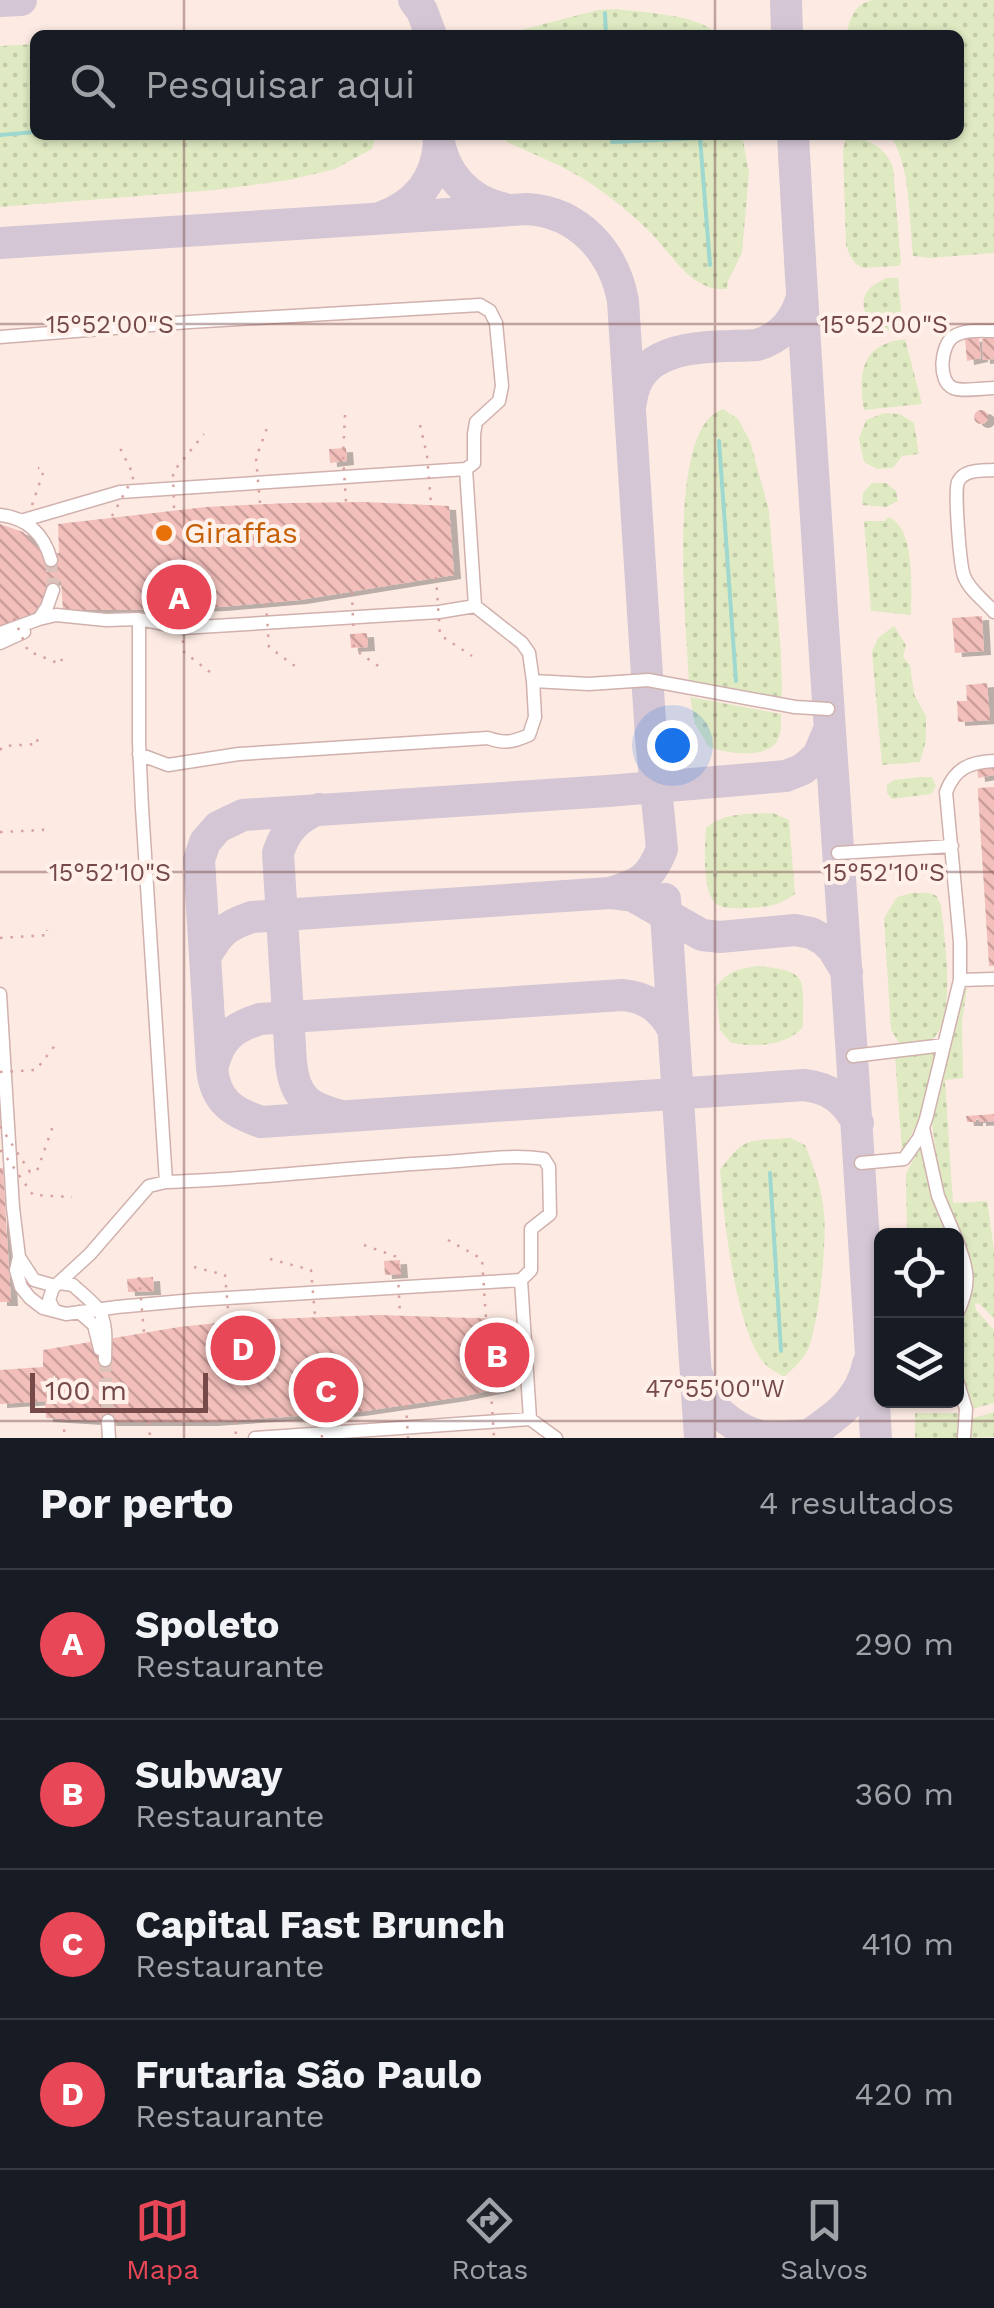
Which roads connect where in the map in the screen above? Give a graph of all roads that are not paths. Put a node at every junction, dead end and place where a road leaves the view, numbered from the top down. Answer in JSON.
{"nodes":[{"id":1,"x":994,"y":331,"type":"edge"},
{"id":2,"x":0,"y":337,"type":"edge"},
{"id":3,"x":994,"y":388,"type":"edge"},
{"id":4,"x":466,"y":469,"type":"junction"},
{"id":5,"x":994,"y":470,"type":"edge"},
{"id":6,"x":0,"y":515,"type":"edge"},
{"id":7,"x":24,"y":520,"type":"junction"},
{"id":8,"x":51,"y":560,"type":"tunnel mouth"},
{"id":9,"x":53,"y":590,"type":"tunnel mouth"},
{"id":10,"x":475,"y":606,"type":"junction"},
{"id":11,"x":994,"y":612,"type":"edge"},
{"id":12,"x":39,"y":618,"type":"junction"},
{"id":13,"x":139,"y":618,"type":"junction"},
{"id":14,"x":0,"y":633,"type":"edge"},
{"id":15,"x":0,"y":643,"type":"edge"},
{"id":16,"x":533,"y":681,"type":"junction"},
{"id":17,"x":828,"y":708,"type":"dead end"},
{"id":18,"x":140,"y":754,"type":"junction"},
{"id":19,"x":994,"y":761,"type":"edge"},
{"id":20,"x":952,"y":846,"type":"junction"},
{"id":21,"x":838,"y":853,"type":"dead end"},
{"id":22,"x":994,"y":979,"type":"edge"},
{"id":23,"x":960,"y":980,"type":"junction"},
{"id":24,"x":0,"y":994,"type":"edge"},
{"id":25,"x":944,"y":1046,"type":"junction"},
{"id":26,"x":853,"y":1056,"type":"dead end"},
{"id":27,"x":2,"y":1072,"type":"edge"},
{"id":28,"x":923,"y":1127,"type":"junction"},
{"id":29,"x":4,"y":1145,"type":"edge"},
{"id":30,"x":860,"y":1163,"type":"dead end"},
{"id":31,"x":166,"y":1182,"type":"junction"},
{"id":32,"x":952,"y":1228,"type":"edge"},
{"id":33,"x":90,"y":1254,"type":"junction"},
{"id":34,"x":19,"y":1258,"type":"junction"},
{"id":35,"x":964,"y":1265,"type":"edge"},
{"id":36,"x":521,"y":1280,"type":"junction"},
{"id":37,"x":58,"y":1285,"type":"junction"},
{"id":38,"x":78,"y":1291,"type":"junction"},
{"id":39,"x":964,"y":1299,"type":"edge"},
{"id":40,"x":117,"y":1307,"type":"junction"},
{"id":41,"x":98,"y":1309,"type":"junction"},
{"id":42,"x":54,"y":1310,"type":"junction"},
{"id":43,"x":76,"y":1312,"type":"junction"},
{"id":44,"x":105,"y":1327,"type":"junction"},
{"id":45,"x":964,"y":1402,"type":"edge"},
{"id":46,"x":530,"y":1419,"type":"junction"},
{"id":47,"x":108,"y":1421,"type":"tunnel mouth"},
{"id":48,"x":408,"y":1433,"type":"edge"},
{"id":49,"x":322,"y":1436,"type":"edge"},
{"id":50,"x":109,"y":1438,"type":"edge"},
{"id":51,"x":255,"y":1438,"type":"edge"},
{"id":52,"x":556,"y":1438,"type":"edge"},
{"id":53,"x":964,"y":1438,"type":"edge"}],
"edges":[{"from":1,"to":3,"type":"lane"},
{"from":2,"to":4,"type":"lane"},
{"from":4,"to":7,"type":"lane"},
{"from":4,"to":10,"type":"lane"},
{"from":5,"to":11,"type":"lane"},
{"from":6,"to":7,"type":"lane"},
{"from":7,"to":8,"type":"lane"},
{"from":9,"to":12,"type":"lane"},
{"from":10,"to":13,"type":"lane"},
{"from":10,"to":16,"type":"lane"},
{"from":12,"to":13,"type":"lane"},
{"from":12,"to":14,"type":"lane"},
{"from":12,"to":15,"type":"lane"},
{"from":13,"to":18,"type":"lane"},
{"from":16,"to":17,"type":"lane"},
{"from":16,"to":18,"type":"lane"},
{"from":18,"to":31,"type":"lane"},
{"from":19,"to":20,"type":"lane"},
{"from":20,"to":21,"type":"lane"},
{"from":20,"to":23,"type":"lane"},
{"from":22,"to":23,"type":"lane"},
{"from":23,"to":25,"type":"lane"},
{"from":24,"to":27,"type":"lane"},
{"from":25,"to":26,"type":"lane"},
{"from":25,"to":28,"type":"lane"},
{"from":27,"to":29,"type":"lane"},
{"from":28,"to":30,"type":"lane"},
{"from":28,"to":32,"type":"lane"},
{"from":29,"to":34,"type":"lane"},
{"from":31,"to":33,"type":"lane"},
{"from":31,"to":36,"type":"lane"},
{"from":33,"to":37,"type":"lane"},
{"from":33,"to":38,"type":"lane"},
{"from":34,"to":37,"type":"lane"},
{"from":34,"to":42,"type":"lane"},
{"from":35,"to":39,"type":"lane"},
{"from":36,"to":40,"type":"lane"},
{"from":36,"to":46,"type":"lane"},
{"from":37,"to":38,"type":"lane"},
{"from":37,"to":42,"type":"lane"},
{"from":38,"to":41,"type":"lane"},
{"from":38,"to":43,"type":"lane"},
{"from":40,"to":41,"type":"lane"},
{"from":40,"to":44,"type":"lane"},
{"from":41,"to":43,"type":"lane"},
{"from":41,"to":44,"type":"lane"},
{"from":42,"to":43,"type":"lane"},
{"from":43,"to":44,"type":"lane"},
{"from":45,"to":53,"type":"lane"},
{"from":46,"to":48,"type":"lane"},
{"from":46,"to":52,"type":"lane"},
{"from":47,"to":50,"type":"lane"},
{"from":48,"to":49,"type":"lane"},
{"from":49,"to":51,"type":"lane"}]}
